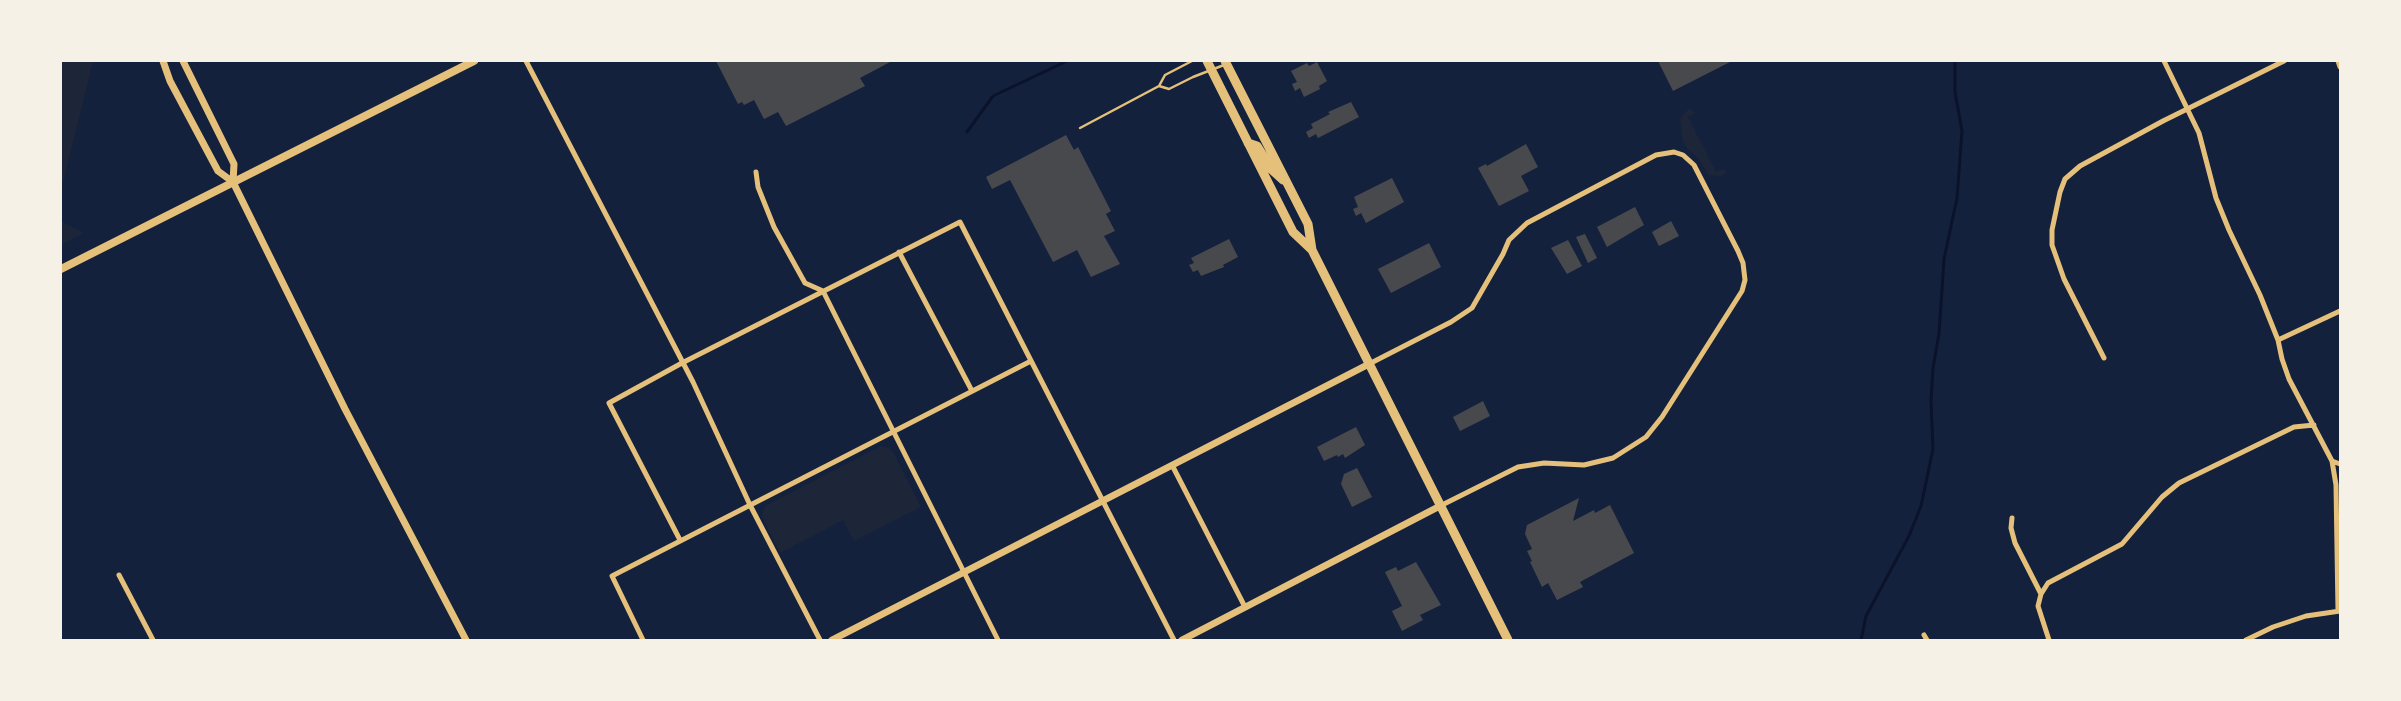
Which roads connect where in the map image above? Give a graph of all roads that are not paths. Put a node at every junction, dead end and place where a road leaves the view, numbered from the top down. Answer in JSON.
{"nodes":[{"id":1,"x":163,"y":61,"type":"edge"},
{"id":2,"x":183,"y":61,"type":"edge"},
{"id":3,"x":474,"y":61,"type":"edge"},
{"id":4,"x":526,"y":61,"type":"edge"},
{"id":5,"x":1192,"y":61,"type":"edge"},
{"id":6,"x":2164,"y":61,"type":"edge"},
{"id":7,"x":2284,"y":61,"type":"edge"},
{"id":8,"x":2338,"y":61,"type":"edge"},
{"id":9,"x":1229,"y":62,"type":"edge"},
{"id":10,"x":1209,"y":66,"type":"edge"},
{"id":11,"x":2340,"y":67,"type":"edge"},
{"id":12,"x":1159,"y":86,"type":"junction"},
{"id":13,"x":2189,"y":108,"type":"junction"},
{"id":14,"x":1080,"y":128,"type":"dead end"},
{"id":15,"x":1248,"y":143,"type":"junction"},
{"id":16,"x":756,"y":172,"type":"dead end"},
{"id":17,"x":233,"y":182,"type":"junction"},
{"id":18,"x":1287,"y":184,"type":"junction"},
{"id":19,"x":1312,"y":250,"type":"junction"},
{"id":20,"x":899,"y":252,"type":"junction"},
{"id":21,"x":61,"y":269,"type":"edge"},
{"id":22,"x":823,"y":291,"type":"junction"},
{"id":23,"x":2340,"y":311,"type":"edge"},
{"id":24,"x":2278,"y":340,"type":"junction"},
{"id":25,"x":2104,"y":358,"type":"dead end"},
{"id":26,"x":1031,"y":361,"type":"junction"},
{"id":27,"x":682,"y":363,"type":"junction"},
{"id":28,"x":1369,"y":364,"type":"junction"},
{"id":29,"x":972,"y":391,"type":"junction"},
{"id":30,"x":2314,"y":425,"type":"junction"},
{"id":31,"x":894,"y":431,"type":"junction"},
{"id":32,"x":2332,"y":461,"type":"junction"},
{"id":33,"x":2340,"y":464,"type":"edge"},
{"id":34,"x":1172,"y":465,"type":"junction"},
{"id":35,"x":1102,"y":501,"type":"junction"},
{"id":36,"x":750,"y":505,"type":"junction"},
{"id":37,"x":1440,"y":506,"type":"junction"},
{"id":38,"x":2012,"y":518,"type":"dead end"},
{"id":39,"x":680,"y":540,"type":"junction"},
{"id":40,"x":966,"y":572,"type":"junction"},
{"id":41,"x":119,"y":575,"type":"dead end"},
{"id":42,"x":2041,"y":594,"type":"junction"},
{"id":43,"x":1245,"y":607,"type":"junction"},
{"id":44,"x":2339,"y":611,"type":"edge"},
{"id":45,"x":153,"y":640,"type":"edge"},
{"id":46,"x":466,"y":640,"type":"edge"},
{"id":47,"x":643,"y":640,"type":"edge"},
{"id":48,"x":820,"y":640,"type":"edge"},
{"id":49,"x":832,"y":640,"type":"edge"},
{"id":50,"x":998,"y":640,"type":"edge"},
{"id":51,"x":1174,"y":640,"type":"edge"},
{"id":52,"x":1182,"y":640,"type":"edge"},
{"id":53,"x":1508,"y":640,"type":"edge"},
{"id":54,"x":2049,"y":640,"type":"edge"},
{"id":55,"x":2246,"y":640,"type":"edge"}],
"edges":[{"from":1,"to":17,"type":"street"},
{"from":2,"to":17,"type":"street"},
{"from":3,"to":17,"type":"main road"},
{"from":4,"to":27,"type":"street"},
{"from":5,"to":12,"type":"lane"},
{"from":6,"to":13,"type":"street"},
{"from":7,"to":13,"type":"street"},
{"from":8,"to":11,"type":"street"},
{"from":9,"to":10,"type":"lane"},
{"from":9,"to":18,"type":"main road"},
{"from":10,"to":12,"type":"lane"},
{"from":10,"to":15,"type":"main road"},
{"from":12,"to":14,"type":"lane"},
{"from":13,"to":24,"type":"street"},
{"from":13,"to":25,"type":"street"},
{"from":15,"to":18,"type":"main road"},
{"from":15,"to":19,"type":"main road"},
{"from":16,"to":22,"type":"street"},
{"from":17,"to":21,"type":"main road"},
{"from":17,"to":46,"type":"street"},
{"from":18,"to":19,"type":"main road"},
{"from":19,"to":28,"type":"main road"},
{"from":20,"to":22,"type":"street"},
{"from":20,"to":26,"type":"street"},
{"from":20,"to":29,"type":"street"},
{"from":22,"to":27,"type":"street"},
{"from":22,"to":31,"type":"street"},
{"from":23,"to":24,"type":"street"},
{"from":24,"to":30,"type":"street"},
{"from":26,"to":29,"type":"street"},
{"from":26,"to":35,"type":"street"},
{"from":27,"to":36,"type":"street"},
{"from":27,"to":39,"type":"street"},
{"from":28,"to":34,"type":"street"},
{"from":28,"to":37,"type":"main road"},
{"from":28,"to":37,"type":"street"},
{"from":29,"to":31,"type":"street"},
{"from":30,"to":32,"type":"street"},
{"from":30,"to":42,"type":"street"},
{"from":31,"to":36,"type":"street"},
{"from":31,"to":40,"type":"street"},
{"from":32,"to":33,"type":"street"},
{"from":32,"to":44,"type":"street"},
{"from":34,"to":35,"type":"street"},
{"from":34,"to":43,"type":"street"},
{"from":35,"to":40,"type":"street"},
{"from":35,"to":51,"type":"street"},
{"from":36,"to":39,"type":"street"},
{"from":36,"to":48,"type":"street"},
{"from":37,"to":43,"type":"street"},
{"from":37,"to":53,"type":"main road"},
{"from":38,"to":42,"type":"street"},
{"from":39,"to":47,"type":"street"},
{"from":40,"to":49,"type":"street"},
{"from":40,"to":50,"type":"street"},
{"from":41,"to":45,"type":"street"},
{"from":42,"to":54,"type":"street"},
{"from":43,"to":52,"type":"street"},
{"from":44,"to":55,"type":"street"}]}
